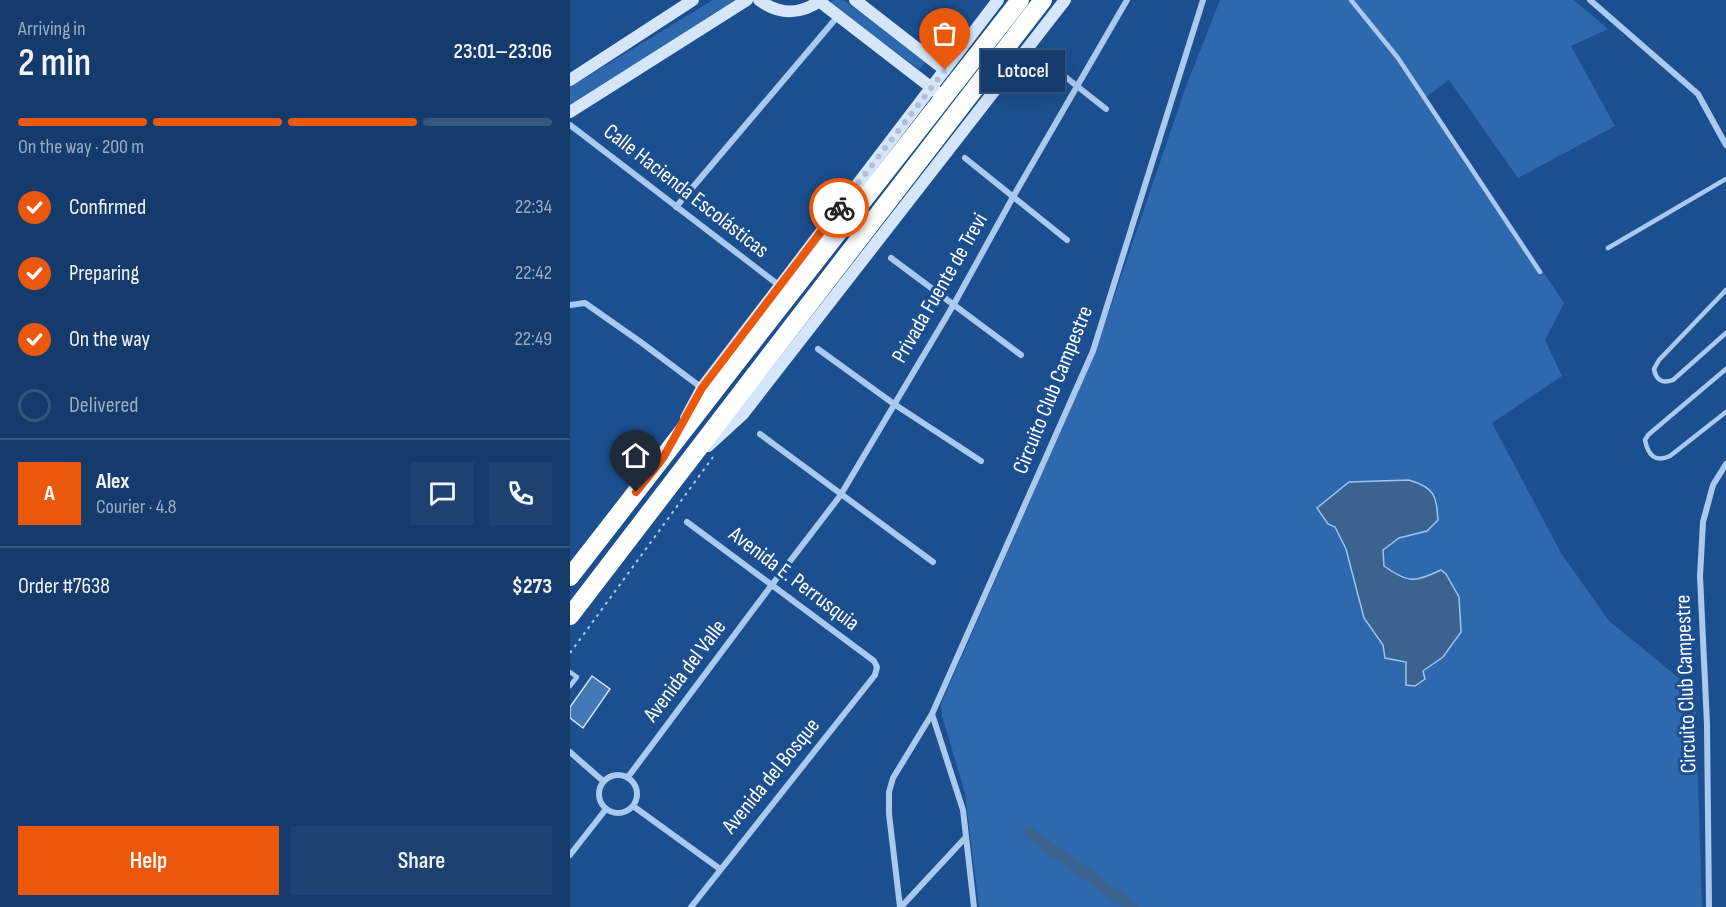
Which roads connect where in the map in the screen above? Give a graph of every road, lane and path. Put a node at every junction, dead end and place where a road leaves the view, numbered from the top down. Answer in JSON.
{"nodes":[{"id":1,"x":693,"y":0,"type":"edge"},
{"id":2,"x":747,"y":0,"type":"edge"},
{"id":3,"x":759,"y":0,"type":"edge"},
{"id":4,"x":855,"y":0,"type":"edge"},
{"id":5,"x":998,"y":0,"type":"edge"},
{"id":6,"x":1020,"y":0,"type":"edge"},
{"id":7,"x":1043,"y":0,"type":"edge"},
{"id":8,"x":1065,"y":0,"type":"edge"},
{"id":9,"x":1127,"y":0,"type":"edge"},
{"id":10,"x":1203,"y":0,"type":"edge"},
{"id":11,"x":1351,"y":0,"type":"edge"},
{"id":12,"x":1590,"y":0,"type":"edge"},
{"id":13,"x":820,"y":1,"type":"edge"},
{"id":14,"x":838,"y":16,"type":"junction"},
{"id":15,"x":1044,"y":60,"type":"dead end"},
{"id":16,"x":945,"y":70,"type":"junction"},
{"id":17,"x":570,"y":80,"type":"edge"},
{"id":18,"x":1078,"y":85,"type":"junction"},
{"id":19,"x":931,"y":87,"type":"junction"},
{"id":20,"x":1106,"y":109,"type":"dead end"},
{"id":21,"x":570,"y":112,"type":"edge"},
{"id":22,"x":972,"y":119,"type":"junction"},
{"id":23,"x":570,"y":125,"type":"edge"},
{"id":24,"x":1726,"y":145,"type":"edge"},
{"id":25,"x":965,"y":158,"type":"dead end"},
{"id":26,"x":1726,"y":179,"type":"edge"},
{"id":27,"x":1013,"y":197,"type":"junction"},
{"id":28,"x":676,"y":207,"type":"junction"},
{"id":29,"x":1067,"y":240,"type":"dead end"},
{"id":30,"x":1608,"y":249,"type":"dead end"},
{"id":31,"x":891,"y":258,"type":"dead end"},
{"id":32,"x":1540,"y":272,"type":"dead end"},
{"id":33,"x":780,"y":286,"type":"junction"},
{"id":34,"x":1726,"y":290,"type":"edge"},
{"id":35,"x":954,"y":304,"type":"junction"},
{"id":36,"x":570,"y":305,"type":"edge"},
{"id":37,"x":1726,"y":333,"type":"edge"},
{"id":38,"x":818,"y":350,"type":"dead end"},
{"id":39,"x":1021,"y":355,"type":"dead end"},
{"id":40,"x":1726,"y":369,"type":"edge"},
{"id":41,"x":702,"y":388,"type":"junction"},
{"id":42,"x":894,"y":404,"type":"junction"},
{"id":43,"x":1726,"y":412,"type":"edge"},
{"id":44,"x":760,"y":434,"type":"dead end"},
{"id":45,"x":717,"y":452,"type":"dead end"},
{"id":46,"x":663,"y":458,"type":"junction"},
{"id":47,"x":981,"y":461,"type":"dead end"},
{"id":48,"x":1726,"y":464,"type":"edge"},
{"id":49,"x":678,"y":473,"type":"junction"},
{"id":50,"x":840,"y":496,"type":"junction"},
{"id":51,"x":687,"y":522,"type":"dead end"},
{"id":52,"x":933,"y":562,"type":"dead end"},
{"id":53,"x":570,"y":577,"type":"edge"},
{"id":54,"x":771,"y":585,"type":"junction"},
{"id":55,"x":570,"y":616,"type":"edge"},
{"id":56,"x":570,"y":653,"type":"edge"},
{"id":57,"x":877,"y":667,"type":"joint"},
{"id":58,"x":570,"y":672,"type":"edge"},
{"id":59,"x":570,"y":687,"type":"edge"},
{"id":60,"x":932,"y":714,"type":"junction"},
{"id":61,"x":570,"y":752,"type":"edge"},
{"id":62,"x":628,"y":777,"type":"junction"},
{"id":63,"x":603,"y":781,"type":"junction"},
{"id":64,"x":633,"y":806,"type":"junction"},
{"id":65,"x":606,"y":809,"type":"junction"},
{"id":66,"x":966,"y":837,"type":"junction"},
{"id":67,"x":570,"y":855,"type":"edge"},
{"id":68,"x":720,"y":869,"type":"junction"},
{"id":69,"x":691,"y":907,"type":"edge"},
{"id":70,"x":901,"y":907,"type":"edge"},
{"id":71,"x":974,"y":907,"type":"edge"},
{"id":72,"x":1709,"y":907,"type":"edge"}],
"edges":[{"from":1,"to":17,"type":"main road"},
{"from":2,"to":21,"type":"main road"},
{"from":3,"to":13,"type":"main road"},
{"from":4,"to":16,"type":"main road"},
{"from":5,"to":16,"type":"main road"},
{"from":6,"to":46,"type":"highway","bridge":true},
{"from":7,"to":49,"type":"highway","bridge":true},
{"from":8,"to":22,"type":"main road"},
{"from":9,"to":18,"type":"street","name":"Privada Fuente de Trevi"},
{"from":10,"to":60,"type":"street","name":"Circuito Club Campestre"},
{"from":11,"to":32,"type":"lane"},
{"from":12,"to":24,"type":"street"},
{"from":13,"to":14,"type":"main road"},
{"from":14,"to":19,"type":"main road"},
{"from":14,"to":28,"type":"street"},
{"from":15,"to":18,"type":"street"},
{"from":16,"to":19,"type":"main road"},
{"from":18,"to":20,"type":"street"},
{"from":18,"to":27,"type":"street","name":"Privada Fuente de Trevi"},
{"from":19,"to":22,"type":"main road"},
{"from":19,"to":33,"type":"main road"},
{"from":22,"to":49,"type":"main road"},
{"from":23,"to":28,"type":"street","name":"Calle Hacienda Escolásticas"},
{"from":25,"to":27,"type":"street"},
{"from":26,"to":30,"type":"lane"},
{"from":27,"to":29,"type":"street"},
{"from":27,"to":35,"type":"street","name":"Privada Fuente de Trevi"},
{"from":28,"to":33,"type":"street","name":"Calle Hacienda Escolásticas"},
{"from":31,"to":35,"type":"street"},
{"from":33,"to":41,"type":"main road"},
{"from":34,"to":37,"type":"lane"},
{"from":35,"to":39,"type":"street"},
{"from":35,"to":42,"type":"street","name":"Privada Fuente de Trevi"},
{"from":36,"to":41,"type":"street"},
{"from":38,"to":42,"type":"street"},
{"from":40,"to":43,"type":"lane"},
{"from":41,"to":46,"type":"main road"},
{"from":42,"to":47,"type":"street"},
{"from":42,"to":50,"type":"street","name":"Privada Fuente de Trevi"},
{"from":44,"to":50,"type":"street"},
{"from":45,"to":56,"type":"path"},
{"from":46,"to":53,"type":"highway"},
{"from":48,"to":72,"type":"street","name":"Circuito Club Campestre"},
{"from":49,"to":55,"type":"highway"},
{"from":50,"to":52,"type":"street"},
{"from":50,"to":54,"type":"street","name":"Privada Fuente de Trevi"},
{"from":51,"to":54,"type":"street","name":"Avenida E. Perrusquia"},
{"from":54,"to":57,"type":"street","name":"Avenida E. Perrusquia"},
{"from":54,"to":62,"type":"street","name":"Avenida del Valle"},
{"from":57,"to":68,"type":"street","name":"Avenida del Bosque"},
{"from":58,"to":59,"type":"lane"},
{"from":60,"to":66,"type":"street"},
{"from":60,"to":70,"type":"street","name":"Circuito Club Campestre"},
{"from":61,"to":63,"type":"street"},
{"from":62,"to":63,"type":"street"},
{"from":62,"to":64,"type":"street"},
{"from":63,"to":65,"type":"street"},
{"from":64,"to":65,"type":"street"},
{"from":64,"to":68,"type":"street"},
{"from":65,"to":67,"type":"street"},
{"from":66,"to":70,"type":"street"},
{"from":66,"to":71,"type":"street"},
{"from":68,"to":69,"type":"street","name":"Avenida del Bosque"}]}
